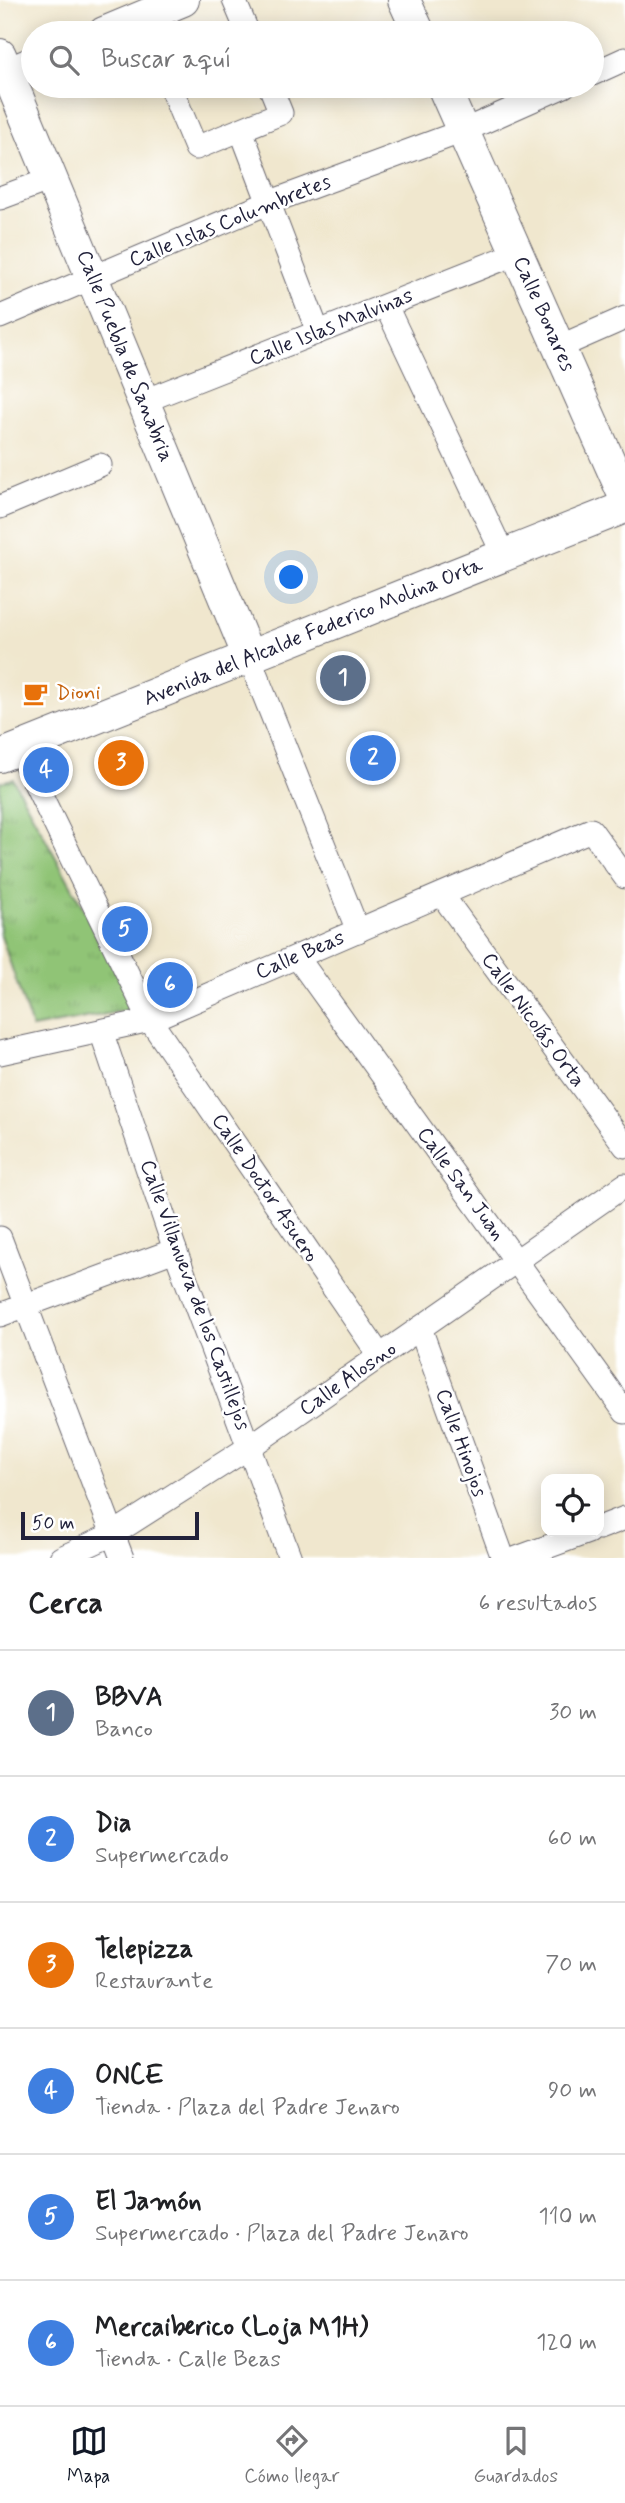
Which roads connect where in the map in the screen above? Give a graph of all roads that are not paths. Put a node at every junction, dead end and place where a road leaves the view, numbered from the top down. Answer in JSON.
{"nodes":[{"id":1,"x":183,"y":0,"type":"edge"},
{"id":2,"x":234,"y":0,"type":"edge"},
{"id":3,"x":404,"y":0,"type":"edge"},
{"id":4,"x":151,"y":21,"type":"edge"},
{"id":5,"x":243,"y":21,"type":"edge"},
{"id":6,"x":414,"y":21,"type":"edge"},
{"id":7,"x":625,"y":59,"type":"edge"},
{"id":8,"x":10,"y":67,"type":"edge"},
{"id":9,"x":604,"y":69,"type":"edge"},
{"id":10,"x":21,"y":97,"type":"edge"},
{"id":11,"x":21,"y":98,"type":"edge"},
{"id":12,"x":175,"y":98,"type":"edge"},
{"id":13,"x":275,"y":98,"type":"edge"},
{"id":14,"x":448,"y":98,"type":"edge"},
{"id":15,"x":537,"y":98,"type":"edge"},
{"id":16,"x":241,"y":130,"type":"junction"},
{"id":17,"x":463,"y":131,"type":"junction"},
{"id":18,"x":51,"y":179,"type":"junction"},
{"id":19,"x":0,"y":198,"type":"edge"},
{"id":20,"x":268,"y":203,"type":"junction"},
{"id":21,"x":518,"y":253,"type":"junction"},
{"id":22,"x":93,"y":278,"type":"junction"},
{"id":23,"x":386,"y":306,"type":"junction"},
{"id":24,"x":0,"y":317,"type":"edge"},
{"id":25,"x":625,"y":318,"type":"edge"},
{"id":26,"x":318,"y":332,"type":"junction"},
{"id":27,"x":559,"y":347,"type":"junction"},
{"id":28,"x":144,"y":401,"type":"junction"},
{"id":29,"x":100,"y":466,"type":"dead end"},
{"id":30,"x":625,"y":497,"type":"edge"},
{"id":31,"x":0,"y":508,"type":"edge"},
{"id":32,"x":625,"y":508,"type":"edge"},
{"id":33,"x":504,"y":556,"type":"junction"},
{"id":34,"x":249,"y":657,"type":"junction"},
{"id":35,"x":9,"y":752,"type":"edge"},
{"id":36,"x":625,"y":877,"type":"edge"},
{"id":37,"x":442,"y":895,"type":"junction"},
{"id":38,"x":358,"y":931,"type":"junction"},
{"id":39,"x":297,"y":957,"type":"junction"},
{"id":40,"x":150,"y":1020,"type":"junction"},
{"id":41,"x":101,"y":1031,"type":"junction"},
{"id":42,"x":0,"y":1054,"type":"edge"},
{"id":43,"x":625,"y":1146,"type":"edge"},
{"id":44,"x":625,"y":1185,"type":"edge"},
{"id":45,"x":0,"y":1238,"type":"edge"},
{"id":46,"x":175,"y":1250,"type":"junction"},
{"id":47,"x":516,"y":1261,"type":"junction"},
{"id":48,"x":25,"y":1304,"type":"junction"},
{"id":49,"x":0,"y":1315,"type":"edge"},
{"id":50,"x":420,"y":1328,"type":"junction"},
{"id":51,"x":380,"y":1356,"type":"junction"},
{"id":52,"x":625,"y":1412,"type":"edge"},
{"id":53,"x":251,"y":1446,"type":"junction"},
{"id":54,"x":625,"y":1518,"type":"edge"},
{"id":55,"x":604,"y":1526,"type":"edge"},
{"id":56,"x":113,"y":1534,"type":"junction"},
{"id":57,"x":574,"y":1537,"type":"edge"},
{"id":58,"x":61,"y":1558,"type":"edge"},
{"id":59,"x":122,"y":1558,"type":"edge"},
{"id":60,"x":290,"y":1558,"type":"edge"},
{"id":61,"x":503,"y":1558,"type":"edge"},
{"id":62,"x":517,"y":1558,"type":"edge"}],
"edges":[{"from":1,"to":4,"type":"street"},
{"from":2,"to":5,"type":"street"},
{"from":3,"to":6,"type":"street"},
{"from":7,"to":9,"type":"street"},
{"from":8,"to":10,"type":"street","name":"Calle Puebla de Sanabria"},
{"from":11,"to":18,"type":"street","name":"Calle Puebla de Sanabria"},
{"from":12,"to":16,"type":"street"},
{"from":13,"to":16,"type":"street"},
{"from":14,"to":17,"type":"street","name":"Calle Bonares"},
{"from":15,"to":17,"type":"street","name":"Calle Islas Columbretes"},
{"from":16,"to":20,"type":"street"},
{"from":17,"to":20,"type":"street","name":"Calle Islas Columbretes"},
{"from":17,"to":21,"type":"street","name":"Calle Bonares"},
{"from":18,"to":19,"type":"street"},
{"from":18,"to":22,"type":"street","name":"Calle Puebla de Sanabria"},
{"from":20,"to":22,"type":"street","name":"Calle Islas Columbretes"},
{"from":20,"to":26,"type":"street"},
{"from":21,"to":23,"type":"street","name":"Calle Islas Malvinas"},
{"from":21,"to":27,"type":"street","name":"Calle Bonares"},
{"from":22,"to":24,"type":"street","name":"Calle Islas Columbretes"},
{"from":22,"to":28,"type":"street","name":"Calle Puebla de Sanabria"},
{"from":23,"to":26,"type":"street","name":"Calle Islas Malvinas"},
{"from":23,"to":33,"type":"street"},
{"from":25,"to":27,"type":"street"},
{"from":26,"to":28,"type":"street","name":"Calle Islas Malvinas"},
{"from":27,"to":30,"type":"street","name":"Calle Bonares"},
{"from":28,"to":34,"type":"street","name":"Calle Puebla de Sanabria"},
{"from":29,"to":31,"type":"street"},
{"from":32,"to":33,"type":"street","name":"Avenida del Alcalde Federico Molina Orta"},
{"from":33,"to":34,"type":"street","name":"Avenida del Alcalde Federico Molina Orta"},
{"from":34,"to":35,"type":"street","name":"Avenida del Alcalde Federico Molina Orta"},
{"from":34,"to":38,"type":"street"},
{"from":35,"to":40,"type":"street","name":"Calle Doctor Asuero"},
{"from":36,"to":37,"type":"street","name":"Calle Beas"},
{"from":37,"to":38,"type":"street","name":"Calle Beas"},
{"from":37,"to":43,"type":"street","name":"Calle Nicolás Orta"},
{"from":38,"to":39,"type":"street","name":"Calle Beas"},
{"from":39,"to":40,"type":"street","name":"Calle Beas"},
{"from":39,"to":47,"type":"street","name":"Calle San Juan"},
{"from":40,"to":41,"type":"street","name":"Calle Beas"},
{"from":40,"to":51,"type":"street","name":"Calle Doctor Asuero"},
{"from":41,"to":42,"type":"street","name":"Calle Beas"},
{"from":41,"to":46,"type":"street","name":"Calle Villanueva de los Castillejos"},
{"from":44,"to":47,"type":"street","name":"Calle Alosno"},
{"from":45,"to":48,"type":"street"},
{"from":46,"to":48,"type":"street"},
{"from":46,"to":53,"type":"street","name":"Calle Villanueva de los Castillejos"},
{"from":47,"to":50,"type":"street","name":"Calle Alosno"},
{"from":47,"to":52,"type":"street","name":"Calle San Juan"},
{"from":48,"to":49,"type":"street"},
{"from":48,"to":56,"type":"street"},
{"from":50,"to":51,"type":"street","name":"Calle Alosno"},
{"from":50,"to":61,"type":"street","name":"Calle Hinojos"},
{"from":51,"to":53,"type":"street","name":"Calle Alosno"},
{"from":53,"to":56,"type":"street","name":"Calle Alosno"},
{"from":53,"to":60,"type":"street","name":"Calle Villanueva de los Castillejos"},
{"from":54,"to":55,"type":"street"},
{"from":56,"to":58,"type":"street","name":"Calle Alosno"},
{"from":56,"to":59,"type":"street"},
{"from":57,"to":62,"type":"street"}]}
